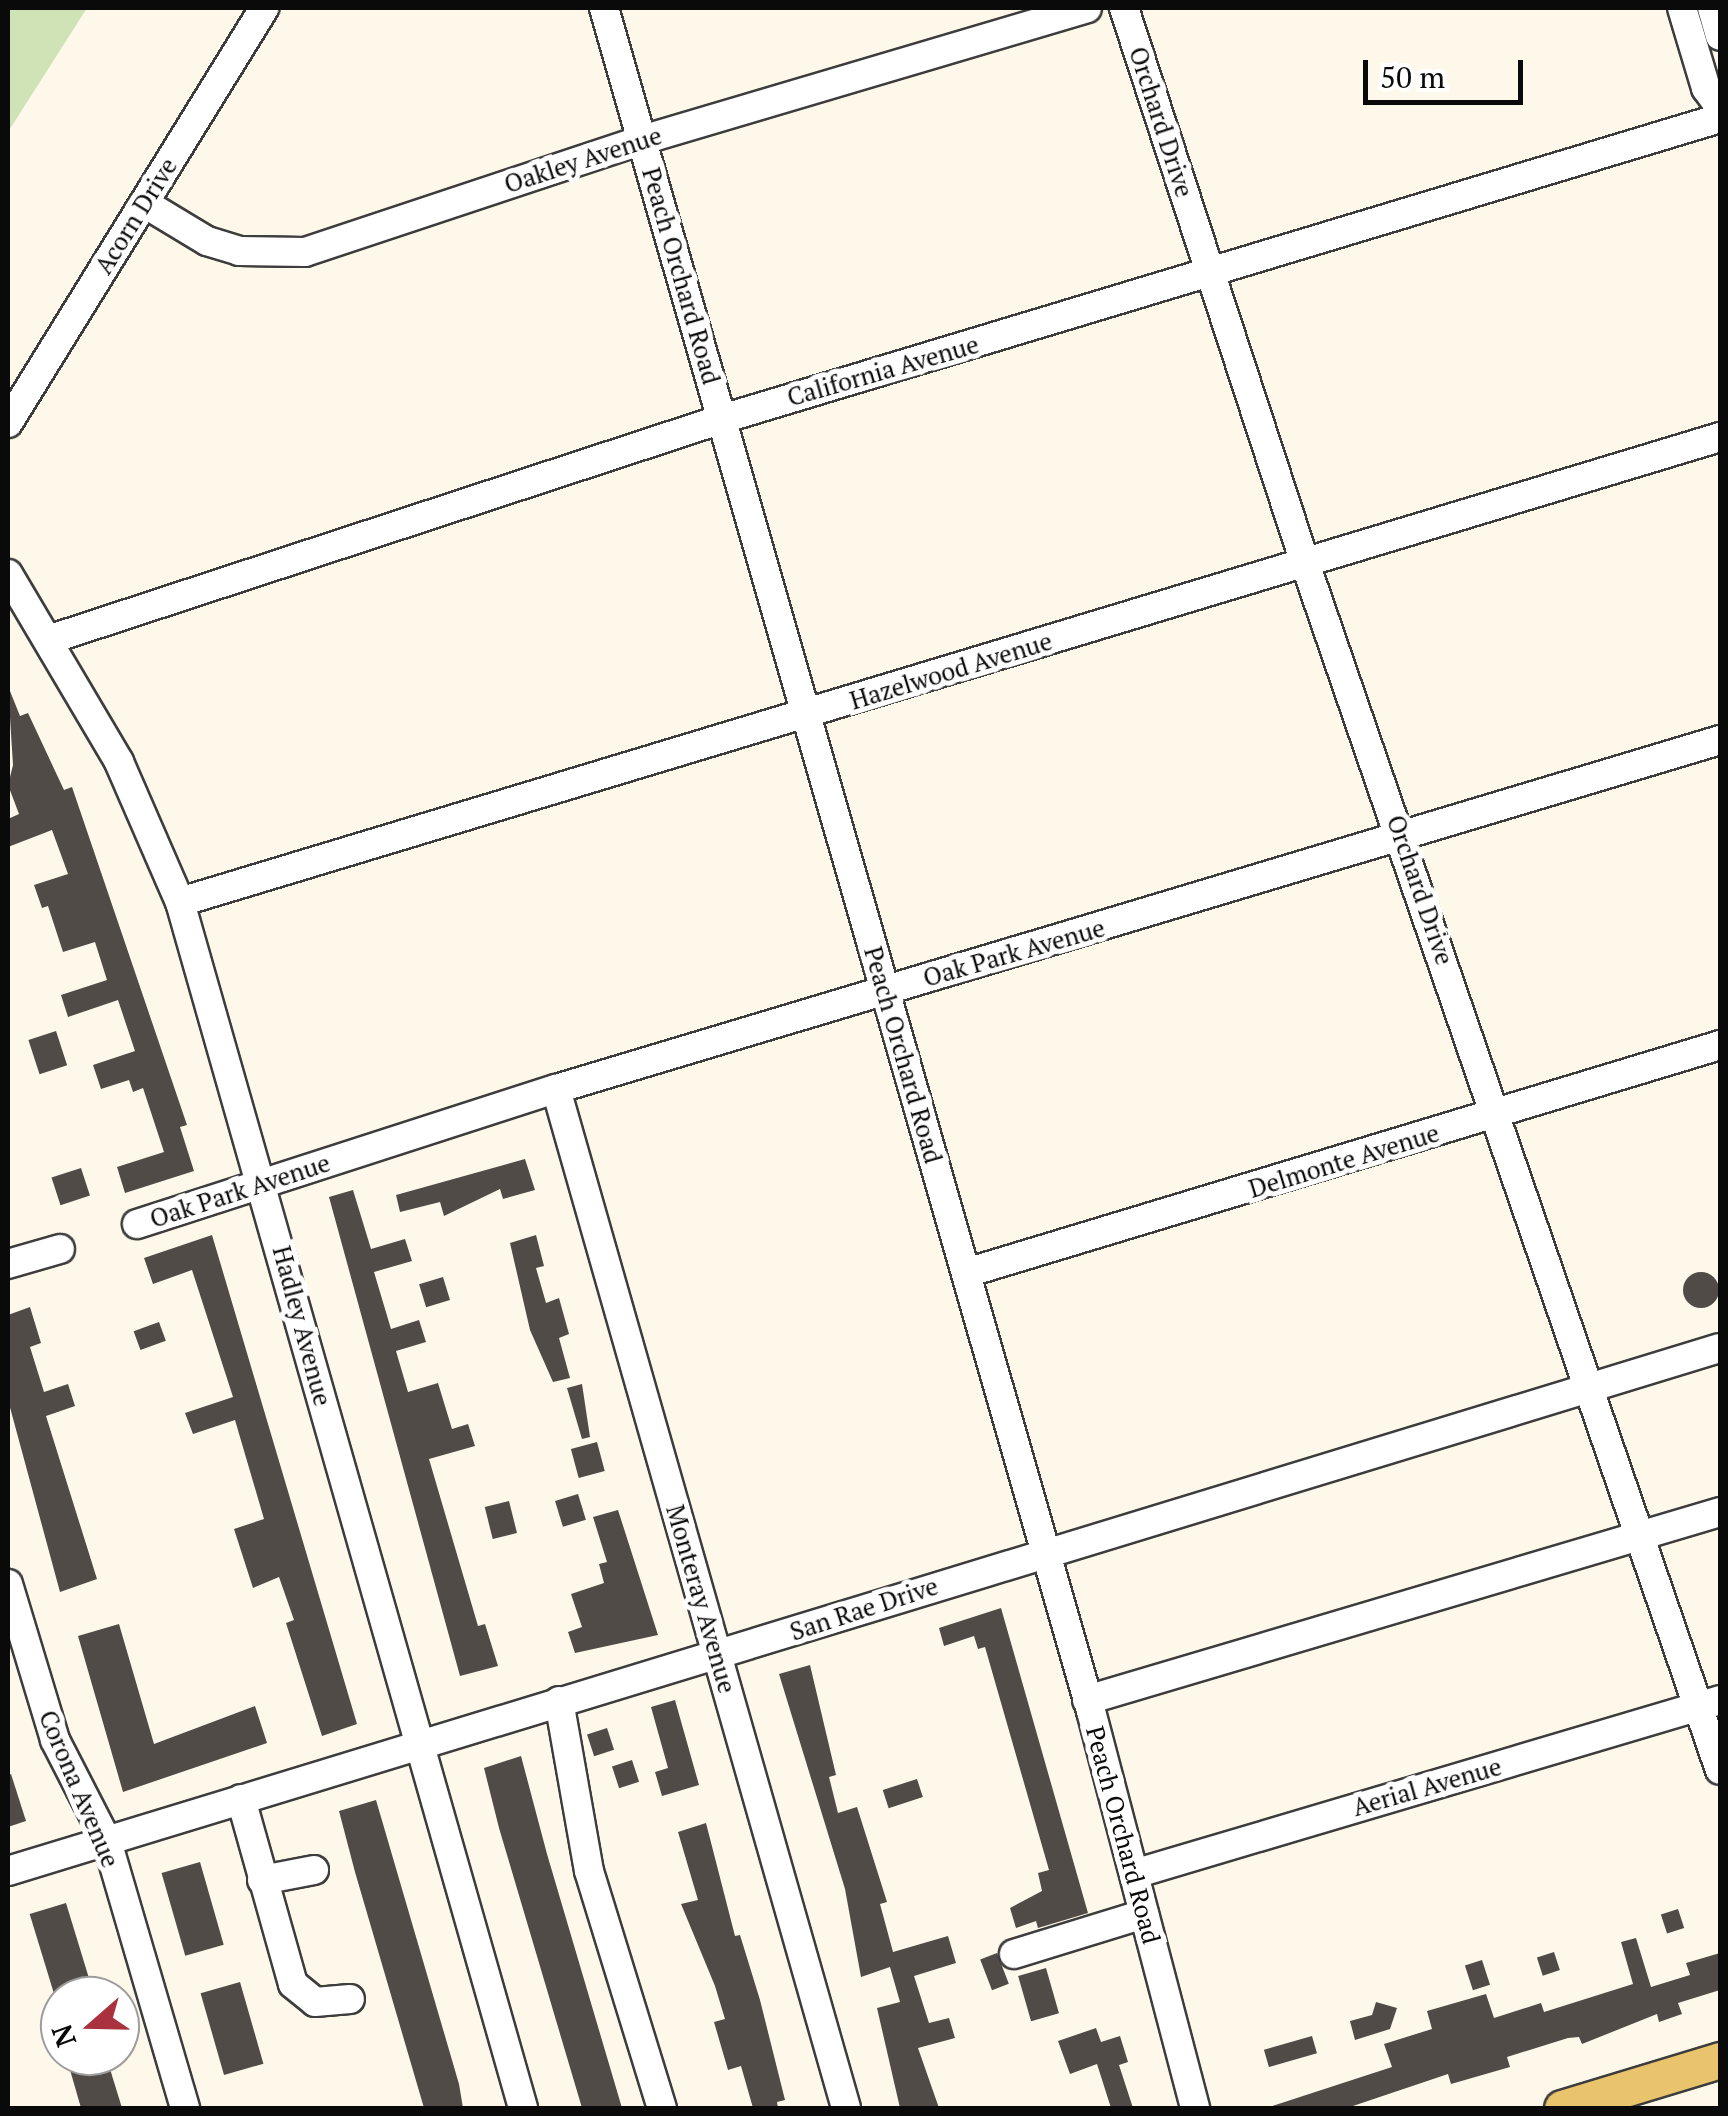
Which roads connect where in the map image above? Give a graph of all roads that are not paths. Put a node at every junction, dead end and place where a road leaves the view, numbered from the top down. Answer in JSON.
{"nodes":[{"id":1,"x":264,"y":8,"type":"edge"},
{"id":2,"x":604,"y":8,"type":"edge"},
{"id":3,"x":1087,"y":8,"type":"edge"},
{"id":4,"x":1124,"y":8,"type":"edge"},
{"id":5,"x":1682,"y":8,"type":"edge"},
{"id":6,"x":1712,"y":8,"type":"edge"},
{"id":7,"x":1720,"y":36,"type":"edge"},
{"id":8,"x":1720,"y":108,"type":"edge"},
{"id":9,"x":1720,"y":118,"type":"edge"},
{"id":10,"x":642,"y":140,"type":"junction"},
{"id":11,"x":144,"y":203,"type":"junction"},
{"id":12,"x":1209,"y":276,"type":"junction"},
{"id":13,"x":722,"y":418,"type":"junction"},
{"id":14,"x":8,"y":423,"type":"edge"},
{"id":15,"x":1720,"y":437,"type":"edge"},
{"id":16,"x":1305,"y":563,"type":"junction"},
{"id":17,"x":8,"y":574,"type":"edge"},
{"id":18,"x":51,"y":639,"type":"junction"},
{"id":19,"x":805,"y":714,"type":"junction"},
{"id":20,"x":1720,"y":740,"type":"edge"},
{"id":21,"x":1403,"y":839,"type":"junction"},
{"id":22,"x":180,"y":902,"type":"junction"},
{"id":23,"x":885,"y":990,"type":"junction"},
{"id":24,"x":1720,"y":1045,"type":"edge"},
{"id":25,"x":556,"y":1089,"type":"junction"},
{"id":26,"x":1496,"y":1116,"type":"junction"},
{"id":27,"x":264,"y":1186,"type":"junction"},
{"id":28,"x":138,"y":1224,"type":"dead end"},
{"id":29,"x":60,"y":1248,"type":"dead end"},
{"id":30,"x":8,"y":1264,"type":"edge"},
{"id":31,"x":966,"y":1274,"type":"junction"},
{"id":32,"x":1720,"y":1348,"type":"edge"},
{"id":33,"x":1593,"y":1388,"type":"junction"},
{"id":34,"x":1720,"y":1512,"type":"edge"},
{"id":35,"x":1642,"y":1536,"type":"junction"},
{"id":36,"x":1046,"y":1553,"type":"junction"},
{"id":37,"x":8,"y":1584,"type":"edge"},
{"id":38,"x":716,"y":1653,"type":"junction"},
{"id":39,"x":1088,"y":1700,"type":"junction"},
{"id":40,"x":559,"y":1701,"type":"junction"},
{"id":41,"x":1710,"y":1703,"type":"edge"},
{"id":42,"x":420,"y":1744,"type":"junction"},
{"id":43,"x":1720,"y":1770,"type":"edge"},
{"id":44,"x":241,"y":1799,"type":"junction"},
{"id":45,"x":107,"y":1841,"type":"junction"},
{"id":46,"x":314,"y":1870,"type":"dead end"},
{"id":47,"x":8,"y":1871,"type":"edge"},
{"id":48,"x":1134,"y":1874,"type":"junction"},
{"id":49,"x":262,"y":1880,"type":"junction"},
{"id":50,"x":1144,"y":1914,"type":"junction"},
{"id":51,"x":1014,"y":1954,"type":"dead end"},
{"id":52,"x":350,"y":1999,"type":"dead end"},
{"id":53,"x":1720,"y":2060,"type":"edge"},
{"id":54,"x":1194,"y":2107,"type":"edge"},
{"id":55,"x":185,"y":2108,"type":"edge"},
{"id":56,"x":523,"y":2108,"type":"edge"},
{"id":57,"x":662,"y":2108,"type":"edge"},
{"id":58,"x":846,"y":2108,"type":"edge"},
{"id":59,"x":1562,"y":2108,"type":"edge"}],
"edges":[{"from":1,"to":11,"type":"street","name":"Acorn Drive"},
{"from":2,"to":10,"type":"street","name":"Peach Orchard Road"},
{"from":3,"to":10,"type":"street","name":"Oakley Avenue"},
{"from":4,"to":12,"type":"street","name":"Orchard Drive"},
{"from":5,"to":8,"type":"street"},
{"from":6,"to":7,"type":"street"},
{"from":9,"to":12,"type":"street","name":"California Avenue"},
{"from":10,"to":11,"type":"street","name":"Oakley Avenue"},
{"from":10,"to":13,"type":"street","name":"Peach Orchard Road"},
{"from":11,"to":14,"type":"street","name":"Acorn Drive"},
{"from":12,"to":13,"type":"street","name":"California Avenue"},
{"from":12,"to":16,"type":"street","name":"Orchard Drive"},
{"from":13,"to":18,"type":"street","name":"California Avenue"},
{"from":13,"to":19,"type":"street","name":"Peach Orchard Road"},
{"from":15,"to":16,"type":"street","name":"Hazelwood Avenue"},
{"from":16,"to":19,"type":"street","name":"Hazelwood Avenue"},
{"from":16,"to":21,"type":"street","name":"Orchard Drive"},
{"from":17,"to":18,"type":"street","name":"Hadley Avenue"},
{"from":18,"to":22,"type":"street","name":"Hadley Avenue"},
{"from":19,"to":22,"type":"street","name":"Hazelwood Avenue"},
{"from":19,"to":23,"type":"street","name":"Peach Orchard Road"},
{"from":20,"to":21,"type":"street","name":"Oak Park Avenue"},
{"from":21,"to":23,"type":"street","name":"Oak Park Avenue"},
{"from":21,"to":26,"type":"street","name":"Orchard Drive"},
{"from":22,"to":27,"type":"street","name":"Hadley Avenue"},
{"from":23,"to":25,"type":"street","name":"Oak Park Avenue"},
{"from":23,"to":31,"type":"street","name":"Peach Orchard Road"},
{"from":24,"to":26,"type":"street","name":"Delmonte Avenue"},
{"from":25,"to":27,"type":"street","name":"Oak Park Avenue"},
{"from":25,"to":38,"type":"street","name":"Monteray Avenue"},
{"from":26,"to":31,"type":"street","name":"Delmonte Avenue"},
{"from":26,"to":33,"type":"street","name":"Orchard Drive"},
{"from":27,"to":28,"type":"street","name":"Oak Park Avenue"},
{"from":27,"to":42,"type":"street","name":"Hadley Avenue"},
{"from":29,"to":30,"type":"street"},
{"from":31,"to":36,"type":"street","name":"Peach Orchard Road"},
{"from":32,"to":33,"type":"street","name":"San Rae Drive"},
{"from":33,"to":35,"type":"street","name":"Orchard Drive"},
{"from":33,"to":36,"type":"street","name":"San Rae Drive"},
{"from":34,"to":35,"type":"street"},
{"from":35,"to":39,"type":"street"},
{"from":35,"to":41,"type":"street","name":"Orchard Drive"},
{"from":36,"to":38,"type":"street","name":"San Rae Drive"},
{"from":36,"to":39,"type":"street","name":"Peach Orchard Road"},
{"from":37,"to":45,"type":"street","name":"Corona Avenue"},
{"from":38,"to":40,"type":"street","name":"San Rae Drive"},
{"from":38,"to":58,"type":"street","name":"Monteray Avenue"},
{"from":39,"to":48,"type":"street","name":"Peach Orchard Road"},
{"from":40,"to":42,"type":"street","name":"San Rae Drive"},
{"from":40,"to":57,"type":"street"},
{"from":41,"to":43,"type":"street","name":"Orchard Drive"},
{"from":41,"to":48,"type":"street","name":"Aerial Avenue"},
{"from":42,"to":44,"type":"street","name":"San Rae Drive"},
{"from":42,"to":56,"type":"street","name":"Hadley Avenue"},
{"from":44,"to":45,"type":"street","name":"San Rae Drive"},
{"from":44,"to":49,"type":"street"},
{"from":45,"to":47,"type":"street","name":"San Rae Drive"},
{"from":45,"to":55,"type":"street","name":"Corona Avenue"},
{"from":46,"to":49,"type":"street"},
{"from":48,"to":50,"type":"street","name":"Peach Orchard Road"},
{"from":49,"to":52,"type":"street"},
{"from":50,"to":51,"type":"street"},
{"from":50,"to":54,"type":"street","name":"Peach Orchard Road"},
{"from":53,"to":59,"type":"main road"}]}
